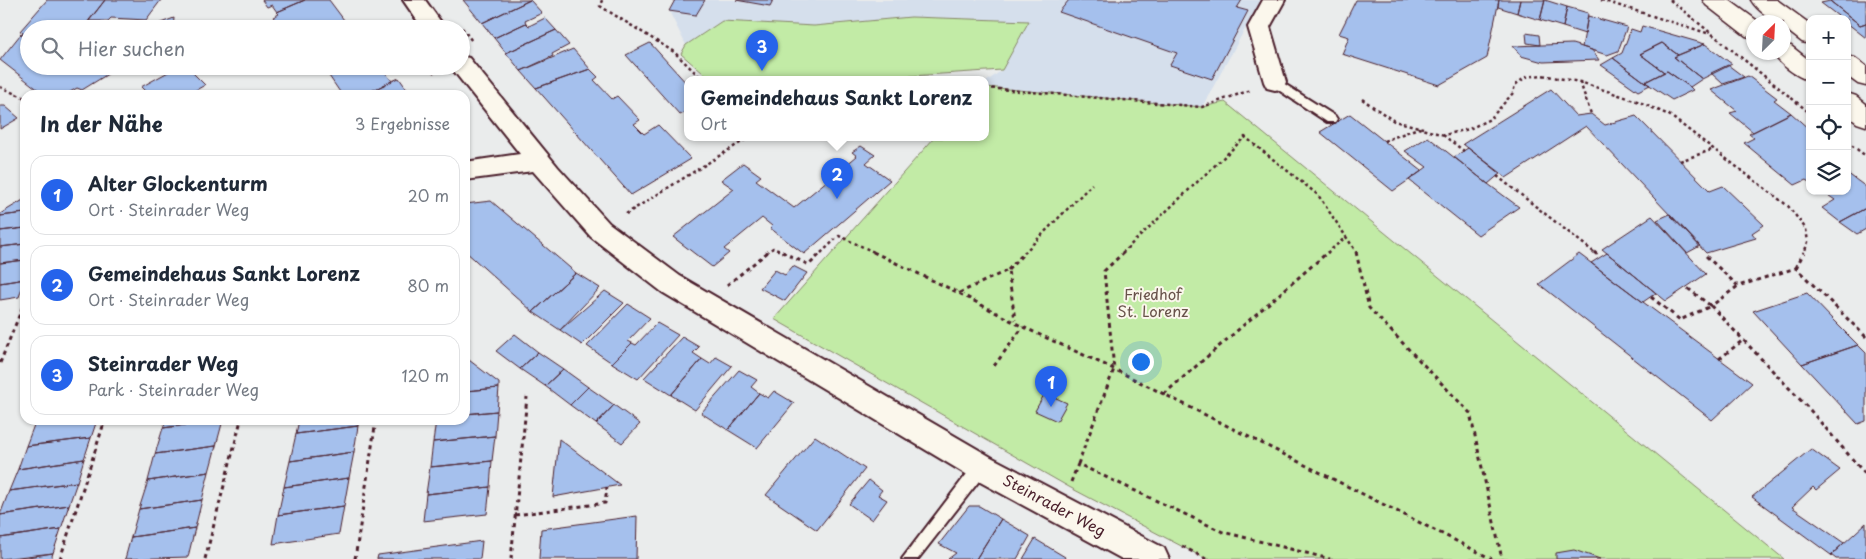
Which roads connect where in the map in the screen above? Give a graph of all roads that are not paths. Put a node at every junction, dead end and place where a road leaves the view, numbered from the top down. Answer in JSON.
{"nodes":[{"id":1,"x":414,"y":0,"type":"edge"},
{"id":2,"x":1274,"y":0,"type":"edge"},
{"id":3,"x":1714,"y":0,"type":"edge"},
{"id":4,"x":1762,"y":0,"type":"edge"},
{"id":5,"x":428,"y":20,"type":"edge"},
{"id":6,"x":1746,"y":24,"type":"edge"},
{"id":7,"x":1806,"y":33,"type":"edge"},
{"id":8,"x":470,"y":57,"type":"edge"},
{"id":9,"x":1791,"y":58,"type":"edge"},
{"id":10,"x":1851,"y":67,"type":"edge"},
{"id":11,"x":1806,"y":70,"type":"edge"},
{"id":12,"x":1866,"y":78,"type":"edge"},
{"id":13,"x":1275,"y":82,"type":"joint"},
{"id":14,"x":1851,"y":105,"type":"edge"},
{"id":15,"x":1866,"y":117,"type":"edge"},
{"id":16,"x":1331,"y":119,"type":"dead end"},
{"id":17,"x":538,"y":161,"type":"junction"},
{"id":18,"x":470,"y":171,"type":"edge"},
{"id":19,"x":981,"y":467,"type":"junction"},
{"id":20,"x":909,"y":559,"type":"edge"},
{"id":21,"x":1153,"y":559,"type":"edge"}],
"edges":[{"from":1,"to":5,"type":"street"},
{"from":2,"to":13,"type":"street"},
{"from":3,"to":6,"type":"main road"},
{"from":4,"to":7,"type":"main road"},
{"from":8,"to":17,"type":"street","name":"Steinrader Weg"},
{"from":9,"to":11,"type":"main road"},
{"from":10,"to":12,"type":"main road"},
{"from":13,"to":16,"type":"lane"},
{"from":14,"to":15,"type":"main road"},
{"from":17,"to":18,"type":"street"},
{"from":17,"to":19,"type":"street","name":"Steinrader Weg"},
{"from":19,"to":20,"type":"lane"},
{"from":19,"to":21,"type":"street","name":"Steinrader Weg"}]}
